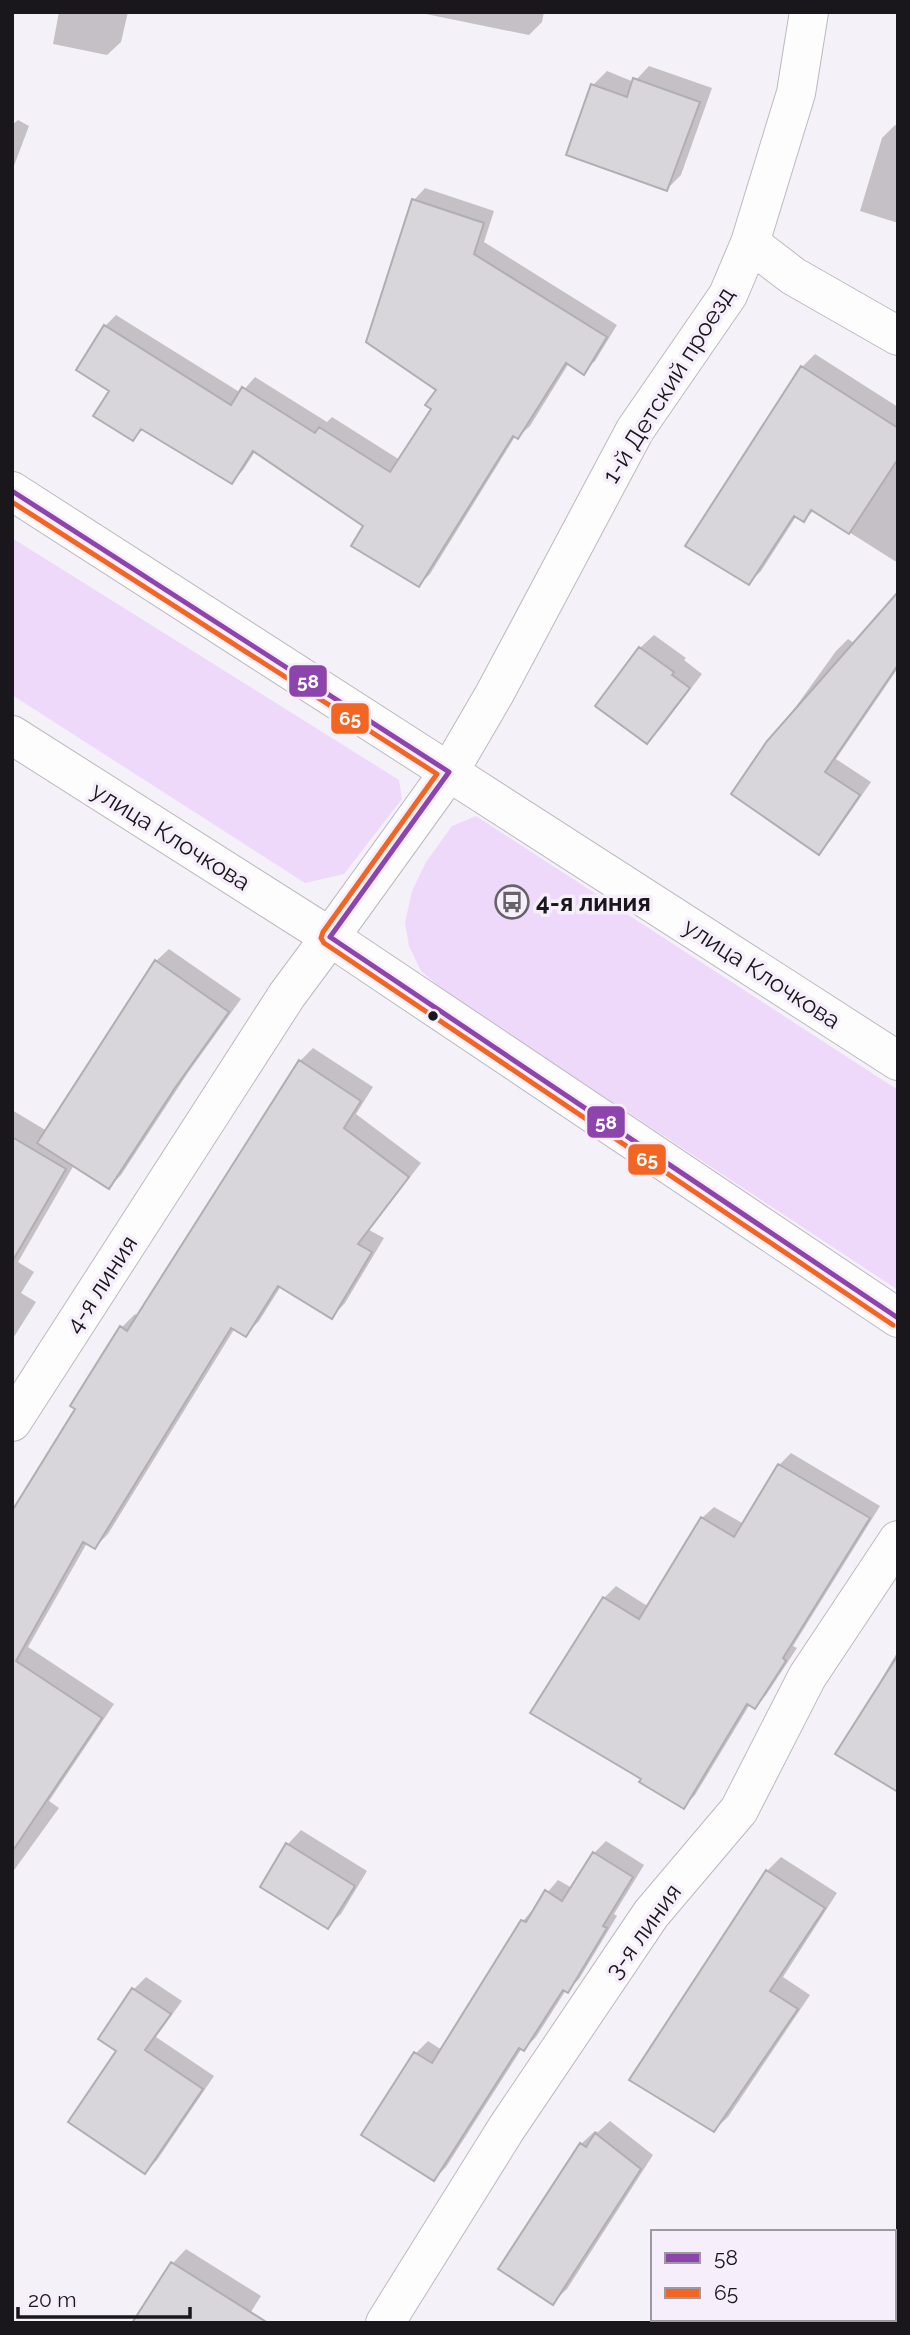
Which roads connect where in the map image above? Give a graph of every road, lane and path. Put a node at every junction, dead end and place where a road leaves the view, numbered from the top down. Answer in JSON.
{"nodes":[{"id":1,"x":808,"y":12,"type":"edge"},
{"id":2,"x":750,"y":243,"type":"junction"},
{"id":3,"x":898,"y":337,"type":"edge"},
{"id":4,"x":12,"y":491,"type":"edge"},
{"id":5,"x":12,"y":735,"type":"edge"},
{"id":6,"x":449,"y":772,"type":"junction"},
{"id":7,"x":330,"y":937,"type":"junction"},
{"id":8,"x":898,"y":1061,"type":"edge"},
{"id":9,"x":898,"y":1318,"type":"edge"},
{"id":10,"x":12,"y":1422,"type":"edge"},
{"id":11,"x":898,"y":1540,"type":"edge"},
{"id":12,"x":385,"y":2323,"type":"edge"}],
"edges":[{"from":1,"to":2,"type":"street","name":"1-й Детский проезд"},
{"from":2,"to":3,"type":"street"},
{"from":2,"to":6,"type":"street","name":"1-й Детский проезд"},
{"from":4,"to":6,"type":"street","name":"улица Клочкова"},
{"from":5,"to":7,"type":"street","name":"улица Клочкова"},
{"from":6,"to":7,"type":"street"},
{"from":6,"to":8,"type":"street","name":"улица Клочкова"},
{"from":7,"to":9,"type":"street","name":"улица Клочкова"},
{"from":7,"to":10,"type":"street","name":"4-я линия"},
{"from":11,"to":12,"type":"street","name":"3-я линия"}]}
